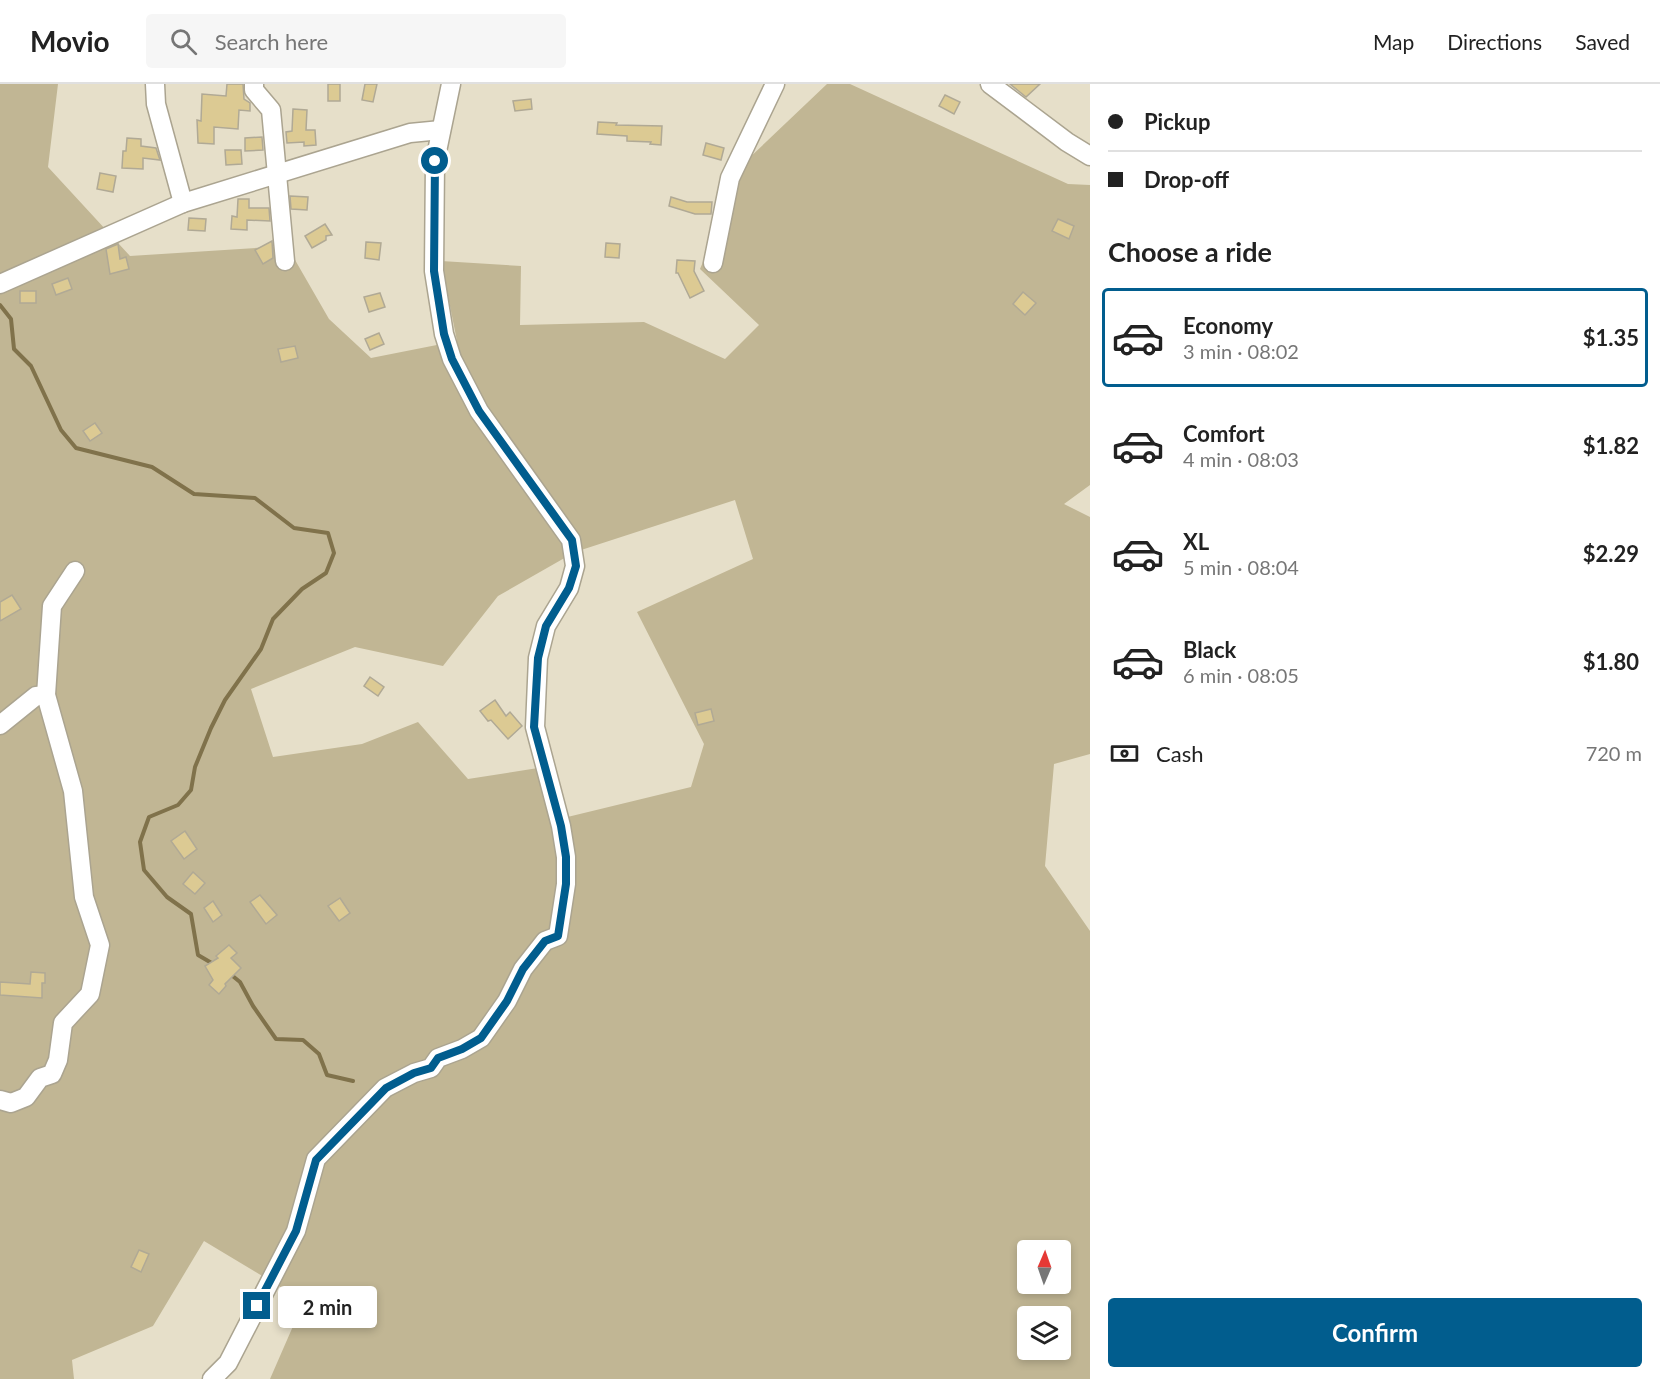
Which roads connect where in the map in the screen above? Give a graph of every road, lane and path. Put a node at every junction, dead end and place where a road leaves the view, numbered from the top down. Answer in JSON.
{"nodes":[{"id":1,"x":155,"y":84,"type":"edge"},
{"id":2,"x":254,"y":84,"type":"edge"},
{"id":3,"x":451,"y":84,"type":"edge"},
{"id":4,"x":775,"y":84,"type":"edge"},
{"id":5,"x":990,"y":84,"type":"edge"},
{"id":6,"x":441,"y":130,"type":"junction"},
{"id":7,"x":1090,"y":156,"type":"edge"},
{"id":8,"x":276,"y":176,"type":"junction"},
{"id":9,"x":183,"y":203,"type":"junction"},
{"id":10,"x":285,"y":261,"type":"dead end"},
{"id":11,"x":713,"y":263,"type":"dead end"},
{"id":12,"x":0,"y":284,"type":"edge"},
{"id":13,"x":75,"y":571,"type":"dead end"},
{"id":14,"x":46,"y":695,"type":"junction"},
{"id":15,"x":0,"y":725,"type":"edge"},
{"id":16,"x":0,"y":1100,"type":"edge"},
{"id":17,"x":212,"y":1379,"type":"edge"}],
"edges":[{"from":1,"to":9,"type":"street"},
{"from":2,"to":8,"type":"street"},
{"from":3,"to":6,"type":"street"},
{"from":4,"to":11,"type":"street"},
{"from":5,"to":7,"type":"street"},
{"from":6,"to":8,"type":"street"},
{"from":6,"to":17,"type":"street"},
{"from":8,"to":9,"type":"street"},
{"from":8,"to":10,"type":"street"},
{"from":9,"to":12,"type":"street"},
{"from":13,"to":14,"type":"street"},
{"from":14,"to":15,"type":"street"},
{"from":14,"to":16,"type":"street"}]}
